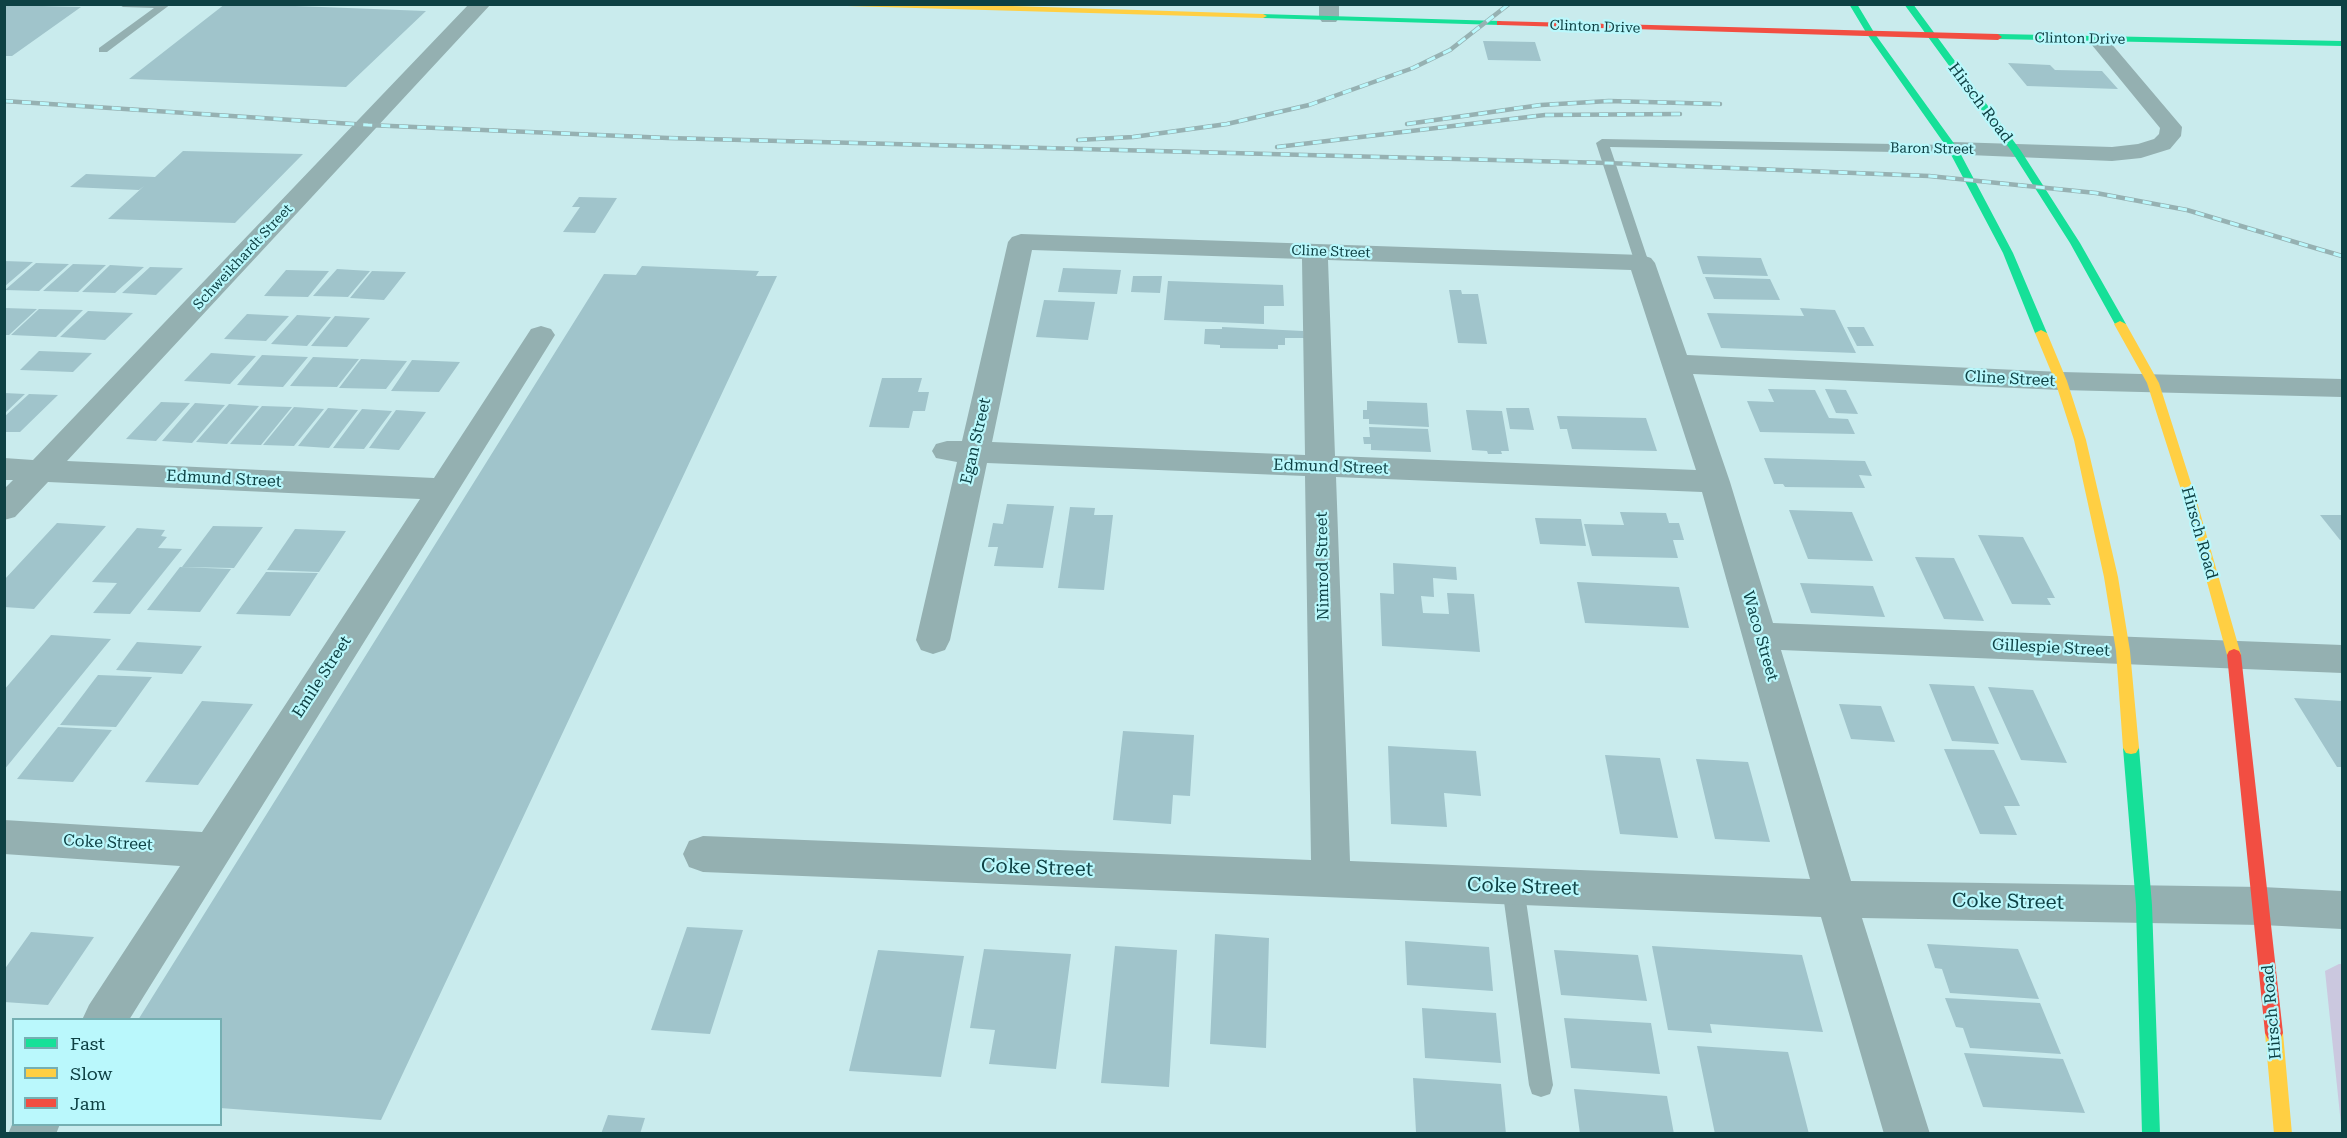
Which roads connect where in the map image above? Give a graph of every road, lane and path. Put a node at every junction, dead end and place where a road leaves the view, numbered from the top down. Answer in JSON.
{"nodes":[{"id":1,"x":123,"y":4,"type":"edge"},
{"id":2,"x":481,"y":4,"type":"edge"},
{"id":3,"x":847,"y":4,"type":"edge"},
{"id":4,"x":1853,"y":4,"type":"edge"},
{"id":5,"x":1908,"y":4,"type":"edge"},
{"id":6,"x":165,"y":5,"type":"edge"},
{"id":7,"x":1329,"y":11,"type":"edge"},
{"id":8,"x":1871,"y":34,"type":"junction"},
{"id":9,"x":1930,"y":36,"type":"junction"},
{"id":10,"x":2097,"y":39,"type":"junction"},
{"id":11,"x":2343,"y":44,"type":"edge"},
{"id":12,"x":103,"y":50,"type":"dead end"},
{"id":13,"x":1602,"y":143,"type":"joint"},
{"id":14,"x":1953,"y":149,"type":"junction"},
{"id":15,"x":2016,"y":151,"type":"junction"},
{"id":16,"x":1021,"y":242,"type":"joint"},
{"id":17,"x":1315,"y":251,"type":"junction"},
{"id":18,"x":1642,"y":262,"type":"junction"},
{"id":19,"x":541,"y":335,"type":"dead end"},
{"id":20,"x":1677,"y":364,"type":"junction"},
{"id":21,"x":2061,"y":381,"type":"junction"},
{"id":22,"x":2153,"y":383,"type":"junction"},
{"id":23,"x":2343,"y":388,"type":"edge"},
{"id":24,"x":960,"y":451,"type":"junction"},
{"id":25,"x":1321,"y":467,"type":"junction"},
{"id":26,"x":4,"y":469,"type":"edge"},
{"id":27,"x":41,"y":470,"type":"junction"},
{"id":28,"x":1715,"y":482,"type":"junction"},
{"id":29,"x":443,"y":489,"type":"junction"},
{"id":30,"x":4,"y":508,"type":"edge"},
{"id":31,"x":1760,"y":636,"type":"junction"},
{"id":32,"x":933,"y":640,"type":"dead end"},
{"id":33,"x":2123,"y":651,"type":"junction"},
{"id":34,"x":2234,"y":655,"type":"junction"},
{"id":35,"x":2343,"y":659,"type":"edge"},
{"id":36,"x":4,"y":837,"type":"edge"},
{"id":37,"x":212,"y":850,"type":"junction"},
{"id":38,"x":703,"y":854,"type":"dead end"},
{"id":39,"x":1331,"y":880,"type":"junction"},
{"id":40,"x":1513,"y":887,"type":"junction"},
{"id":41,"x":1838,"y":899,"type":"junction"},
{"id":42,"x":2144,"y":905,"type":"junction"},
{"id":43,"x":2262,"y":906,"type":"junction"},
{"id":44,"x":2343,"y":910,"type":"edge"},
{"id":45,"x":105,"y":1018,"type":"edge"},
{"id":46,"x":1541,"y":1085,"type":"dead end"},
{"id":47,"x":1906,"y":1134,"type":"edge"},
{"id":48,"x":2151,"y":1134,"type":"edge"},
{"id":49,"x":2283,"y":1134,"type":"edge"}],
"edges":[{"from":1,"to":6,"type":"lane"},
{"from":2,"to":27,"type":"street","name":"Schweikhardt Street"},
{"from":3,"to":7,"type":"main road","name":"Clinton Drive"},
{"from":4,"to":8,"type":"main road"},
{"from":5,"to":9,"type":"main road","name":"Hirsch Road"},
{"from":6,"to":12,"type":"lane"},
{"from":7,"to":8,"type":"main road","name":"Clinton Drive"},
{"from":8,"to":9,"type":"main road","name":"Clinton Drive"},
{"from":8,"to":14,"type":"main road"},
{"from":9,"to":10,"type":"main road","name":"Clinton Drive"},
{"from":9,"to":15,"type":"main road","name":"Hirsch Road"},
{"from":10,"to":11,"type":"main road","name":"Clinton Drive"},
{"from":10,"to":15,"type":"street","name":"Baron Street"},
{"from":13,"to":14,"type":"lane","name":"Baron Street"},
{"from":13,"to":18,"type":"lane","name":"Waco Street"},
{"from":14,"to":15,"type":"street","name":"Baron Street"},
{"from":14,"to":21,"type":"main road"},
{"from":15,"to":22,"type":"main road","name":"Hirsch Road"},
{"from":16,"to":17,"type":"street","name":"Cline Street"},
{"from":16,"to":24,"type":"street","name":"Egan Street"},
{"from":17,"to":18,"type":"street","name":"Cline Street"},
{"from":17,"to":25,"type":"street","name":"Nimrod Street"},
{"from":18,"to":20,"type":"street","name":"Waco Street"},
{"from":19,"to":29,"type":"street","name":"Emile Street"},
{"from":20,"to":21,"type":"street","name":"Cline Street"},
{"from":20,"to":28,"type":"street","name":"Waco Street"},
{"from":21,"to":22,"type":"street","name":"Cline Street"},
{"from":21,"to":33,"type":"main road"},
{"from":22,"to":23,"type":"street","name":"Cline Street"},
{"from":22,"to":34,"type":"main road","name":"Hirsch Road"},
{"from":24,"to":25,"type":"street","name":"Edmund Street"},
{"from":24,"to":32,"type":"street","name":"Egan Street"},
{"from":25,"to":28,"type":"street","name":"Edmund Street"},
{"from":25,"to":39,"type":"street","name":"Nimrod Street"},
{"from":26,"to":27,"type":"street","name":"Edmund Street"},
{"from":27,"to":29,"type":"street","name":"Edmund Street"},
{"from":27,"to":30,"type":"street","name":"Schweikhardt Street"},
{"from":28,"to":31,"type":"street","name":"Waco Street"},
{"from":29,"to":37,"type":"street","name":"Emile Street"},
{"from":31,"to":33,"type":"street","name":"Gillespie Street"},
{"from":31,"to":41,"type":"street","name":"Waco Street"},
{"from":33,"to":34,"type":"street","name":"Gillespie Street"},
{"from":33,"to":42,"type":"main road"},
{"from":34,"to":35,"type":"street","name":"Gillespie Street"},
{"from":34,"to":43,"type":"main road","name":"Hirsch Road"},
{"from":36,"to":37,"type":"street","name":"Coke Street"},
{"from":37,"to":45,"type":"street","name":"Emile Street"},
{"from":38,"to":39,"type":"street","name":"Coke Street"},
{"from":39,"to":40,"type":"street","name":"Coke Street"},
{"from":40,"to":41,"type":"street","name":"Coke Street"},
{"from":40,"to":46,"type":"lane"},
{"from":41,"to":42,"type":"street","name":"Coke Street"},
{"from":41,"to":47,"type":"street","name":"Waco Street"},
{"from":42,"to":43,"type":"street","name":"Coke Street"},
{"from":42,"to":48,"type":"main road"},
{"from":43,"to":44,"type":"street","name":"Coke Street"},
{"from":43,"to":49,"type":"main road","name":"Hirsch Road"}]}
